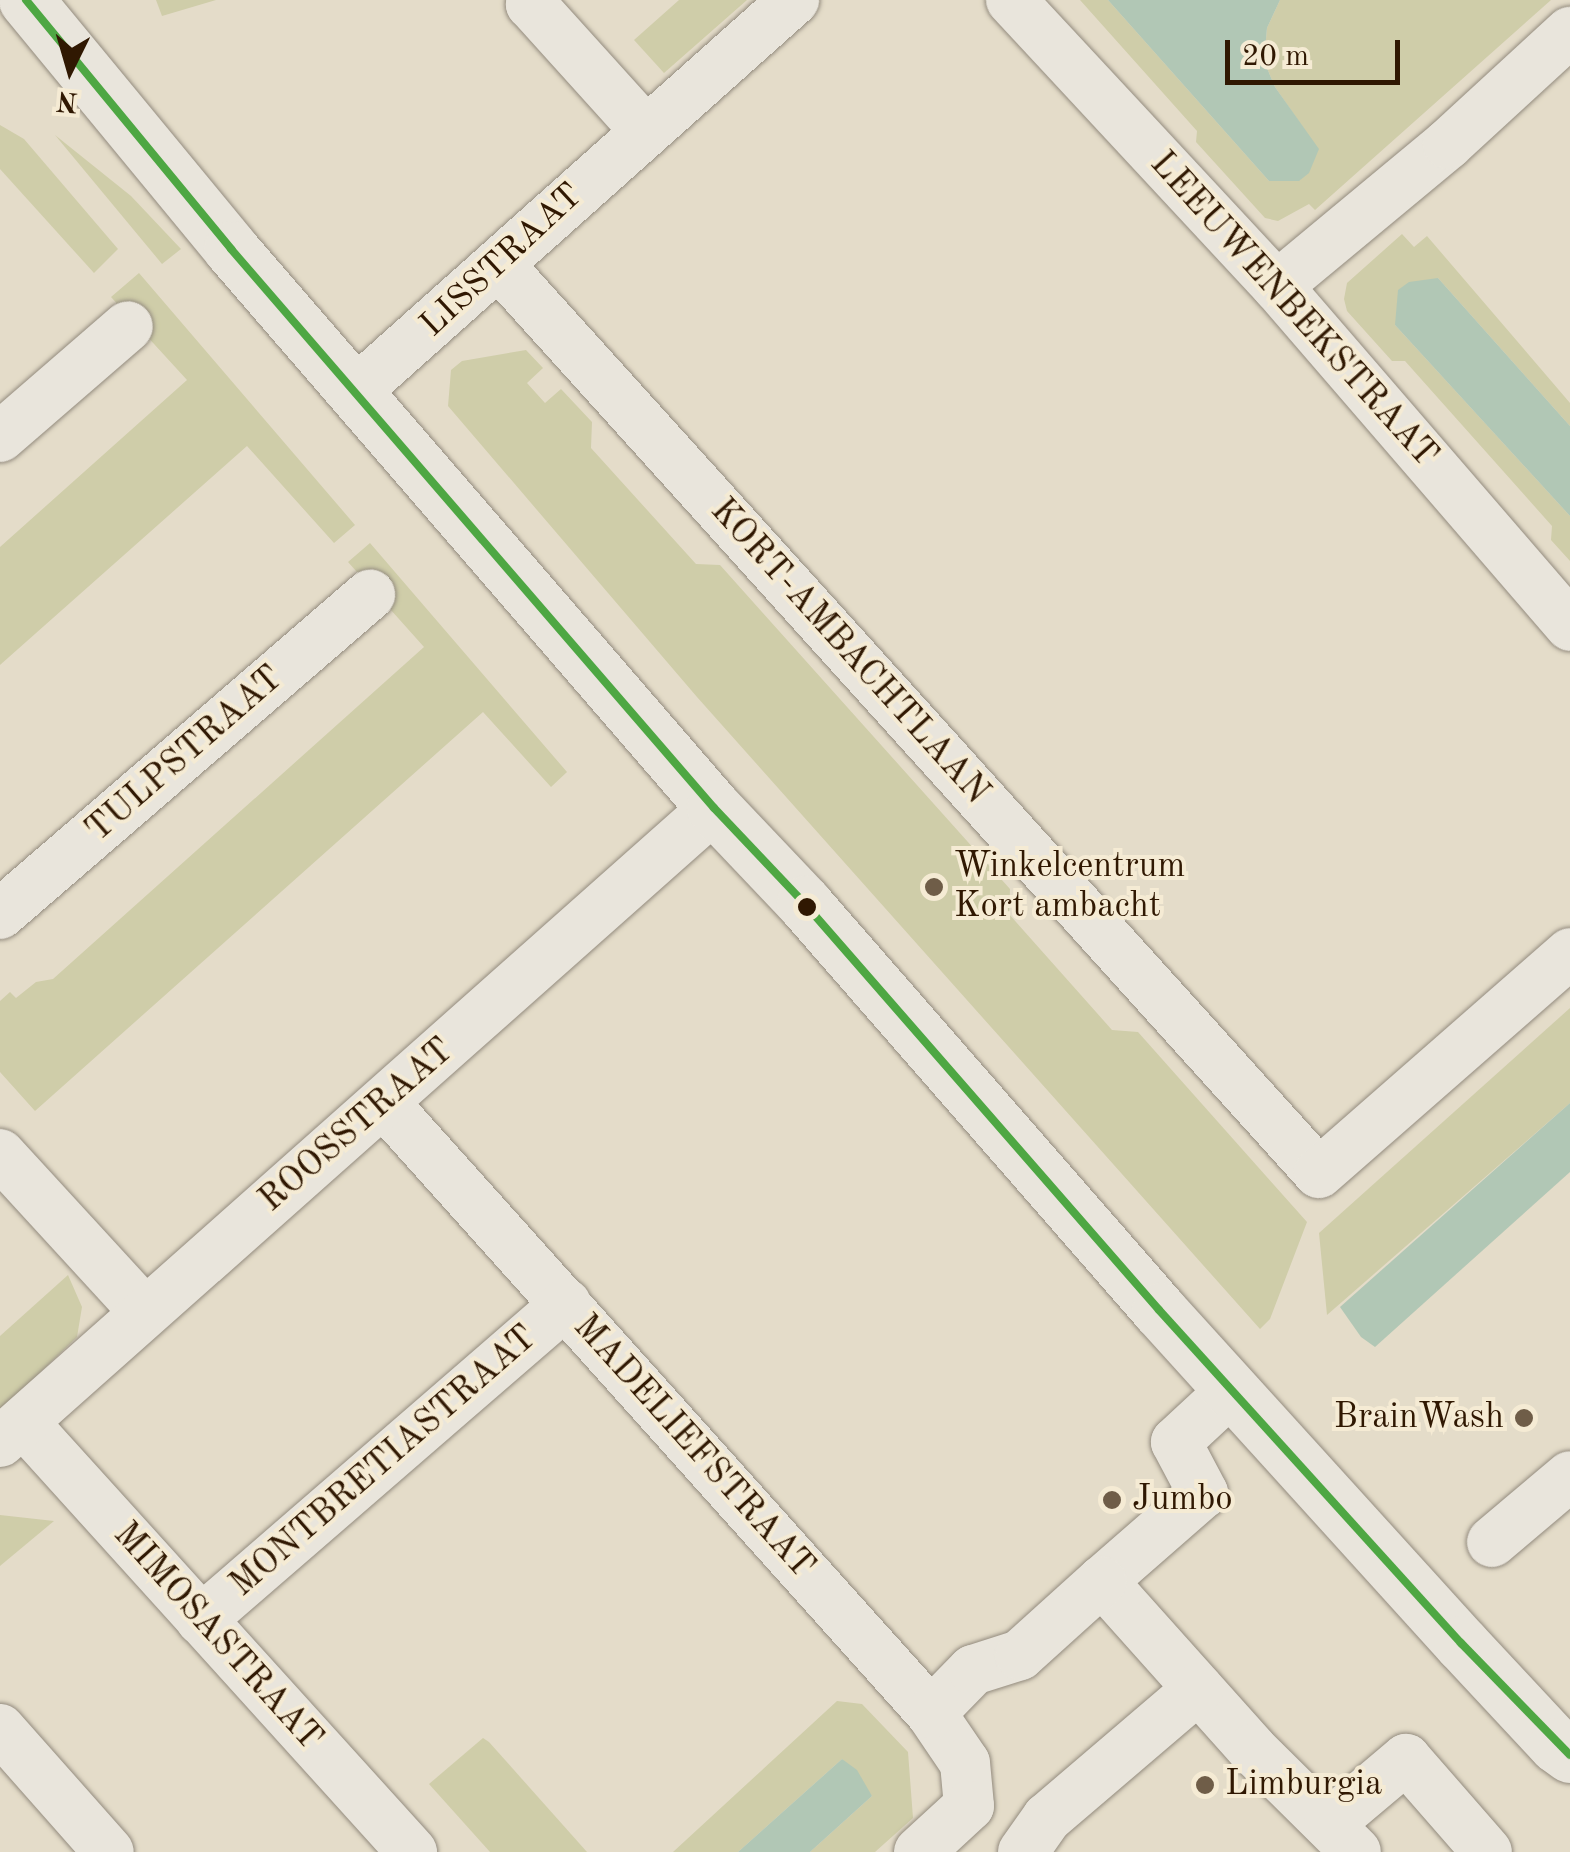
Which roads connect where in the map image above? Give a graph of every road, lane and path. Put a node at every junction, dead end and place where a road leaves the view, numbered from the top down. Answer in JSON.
{"nodes":[{"id":1,"x":26,"y":0,"type":"edge"},
{"id":2,"x":535,"y":0,"type":"edge"},
{"id":3,"x":794,"y":0,"type":"edge"},
{"id":4,"x":1012,"y":0,"type":"edge"},
{"id":5,"x":1570,"y":32,"type":"edge"},
{"id":6,"x":644,"y":129,"type":"junction"},
{"id":7,"x":499,"y":265,"type":"junction"},
{"id":8,"x":1278,"y":286,"type":"junction"},
{"id":9,"x":128,"y":326,"type":"dead end"},
{"id":10,"x":357,"y":390,"type":"junction"},
{"id":11,"x":0,"y":437,"type":"edge"},
{"id":12,"x":370,"y":595,"type":"dead end"},
{"id":13,"x":1570,"y":626,"type":"edge"},
{"id":14,"x":714,"y":808,"type":"junction"},
{"id":15,"x":0,"y":914,"type":"edge"},
{"id":16,"x":1570,"y":953,"type":"edge"},
{"id":17,"x":385,"y":1104,"type":"junction"},
{"id":18,"x":0,"y":1154,"type":"edge"},
{"id":19,"x":566,"y":1304,"type":"junction"},
{"id":20,"x":144,"y":1311,"type":"junction"},
{"id":21,"x":1232,"y":1389,"type":"junction"},
{"id":22,"x":11,"y":1432,"type":"edge"},
{"id":23,"x":1570,"y":1476,"type":"edge"},
{"id":24,"x":1492,"y":1542,"type":"dead end"},
{"id":25,"x":1102,"y":1581,"type":"junction"},
{"id":26,"x":201,"y":1620,"type":"junction"},
{"id":27,"x":1198,"y":1689,"type":"junction"},
{"id":28,"x":931,"y":1713,"type":"junction"},
{"id":29,"x":0,"y":1730,"type":"edge"},
{"id":30,"x":1570,"y":1754,"type":"edge"},
{"id":31,"x":968,"y":1806,"type":"junction"},
{"id":32,"x":1342,"y":1838,"type":"edge"},
{"id":33,"x":1482,"y":1850,"type":"edge"},
{"id":34,"x":108,"y":1852,"type":"edge"},
{"id":35,"x":412,"y":1852,"type":"edge"},
{"id":36,"x":919,"y":1852,"type":"edge"},
{"id":37,"x":1004,"y":1852,"type":"edge"},
{"id":38,"x":1022,"y":1852,"type":"edge"}],
"edges":[{"from":1,"to":10,"type":"street"},
{"from":2,"to":6,"type":"street"},
{"from":3,"to":6,"type":"street","name":"LISSTRAAT"},
{"from":4,"to":8,"type":"street","name":"LEEUWENBEKSTRAAT"},
{"from":5,"to":8,"type":"street"},
{"from":6,"to":7,"type":"street","name":"LISSTRAAT"},
{"from":7,"to":10,"type":"street","name":"LISSTRAAT"},
{"from":7,"to":16,"type":"street","name":"KORT-AMBACHTLAAN"},
{"from":8,"to":13,"type":"street","name":"LEEUWENBEKSTRAAT"},
{"from":9,"to":11,"type":"street"},
{"from":10,"to":14,"type":"street"},
{"from":12,"to":15,"type":"street","name":"TULPSTRAAT"},
{"from":14,"to":17,"type":"street","name":"ROOSSTRAAT"},
{"from":14,"to":21,"type":"street"},
{"from":17,"to":19,"type":"street","name":"MADELIEFSTRAAT"},
{"from":17,"to":20,"type":"street","name":"ROOSSTRAAT"},
{"from":18,"to":20,"type":"street"},
{"from":19,"to":26,"type":"street","name":"MONTBRETIASTRAAT"},
{"from":19,"to":28,"type":"street","name":"MADELIEFSTRAAT"},
{"from":20,"to":22,"type":"street","name":"ROOSSTRAAT"},
{"from":21,"to":25,"type":"street"},
{"from":21,"to":30,"type":"street"},
{"from":22,"to":26,"type":"street","name":"MIMOSASTRAAT"},
{"from":23,"to":24,"type":"street"},
{"from":25,"to":27,"type":"street"},
{"from":25,"to":28,"type":"street"},
{"from":26,"to":35,"type":"street","name":"MIMOSASTRAAT"},
{"from":27,"to":32,"type":"street"},
{"from":27,"to":38,"type":"street"},
{"from":28,"to":31,"type":"street","name":"MADELIEFSTRAAT"},
{"from":29,"to":34,"type":"street"},
{"from":31,"to":36,"type":"street"},
{"from":31,"to":37,"type":"street"},
{"from":32,"to":33,"type":"street"}]}
